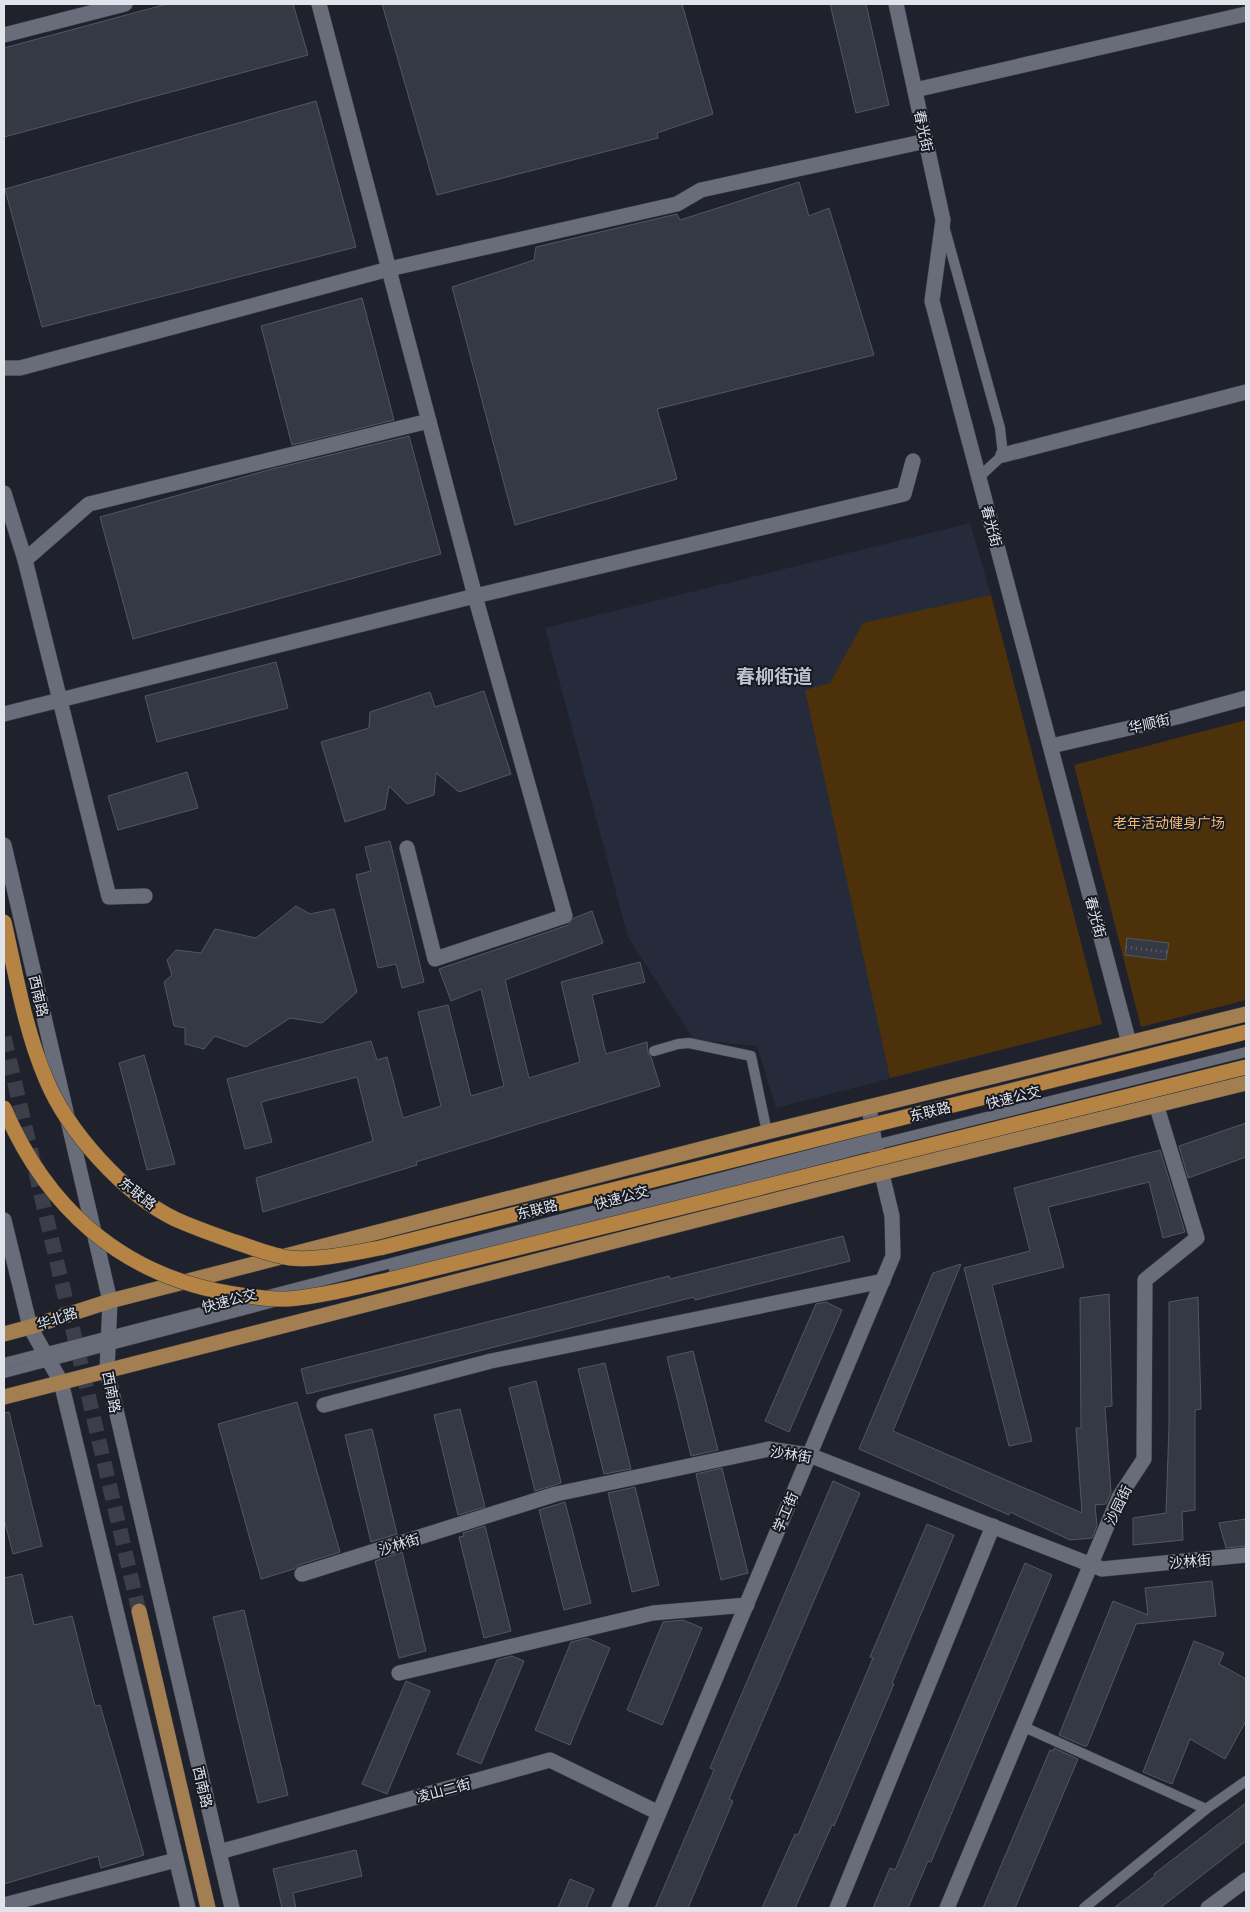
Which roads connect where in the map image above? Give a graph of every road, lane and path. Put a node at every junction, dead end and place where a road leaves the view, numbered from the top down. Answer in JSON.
{"nodes":[{"id":1,"x":125,"y":4,"type":"edge"},
{"id":2,"x":319,"y":4,"type":"edge"},
{"id":3,"x":896,"y":4,"type":"edge"},
{"id":4,"x":1246,"y":14,"type":"edge"},
{"id":5,"x":4,"y":35,"type":"edge"},
{"id":6,"x":915,"y":90,"type":"junction"},
{"id":7,"x":926,"y":141,"type":"junction"},
{"id":8,"x":943,"y":220,"type":"junction"},
{"id":9,"x":389,"y":269,"type":"junction"},
{"id":10,"x":4,"y":368,"type":"edge"},
{"id":11,"x":1246,"y":392,"type":"edge"},
{"id":12,"x":429,"y":421,"type":"junction"},
{"id":13,"x":1003,"y":455,"type":"junction"},
{"id":14,"x":913,"y":461,"type":"dead end"},
{"id":15,"x":979,"y":477,"type":"junction"},
{"id":16,"x":4,"y":493,"type":"edge"},
{"id":17,"x":25,"y":560,"type":"junction"},
{"id":18,"x":475,"y":596,"type":"junction"},
{"id":19,"x":1246,"y":698,"type":"edge"},
{"id":20,"x":60,"y":700,"type":"junction"},
{"id":21,"x":4,"y":714,"type":"edge"},
{"id":22,"x":1051,"y":746,"type":"junction"},
{"id":23,"x":4,"y":845,"type":"edge"},
{"id":24,"x":407,"y":848,"type":"dead end"},
{"id":25,"x":145,"y":896,"type":"dead end"},
{"id":26,"x":4,"y":922,"type":"edge"},
{"id":27,"x":1126,"y":947,"type":"dead end"},
{"id":28,"x":1168,"y":952,"type":"dead end"},
{"id":29,"x":1246,"y":1014,"type":"edge"},
{"id":30,"x":1246,"y":1032,"type":"edge"},
{"id":31,"x":1129,"y":1043,"type":"junction"},
{"id":32,"x":1246,"y":1046,"type":"edge"},
{"id":33,"x":654,"y":1051,"type":"dead end"},
{"id":34,"x":1246,"y":1052,"type":"edge"},
{"id":35,"x":1246,"y":1067,"type":"edge"},
{"id":36,"x":1246,"y":1082,"type":"edge"},
{"id":37,"x":1156,"y":1104,"type":"junction"},
{"id":38,"x":869,"y":1107,"type":"junction"},
{"id":39,"x":4,"y":1108,"type":"edge"},
{"id":40,"x":766,"y":1132,"type":"junction"},
{"id":41,"x":874,"y":1142,"type":"junction"},
{"id":42,"x":881,"y":1173,"type":"junction"},
{"id":43,"x":4,"y":1220,"type":"edge"},
{"id":44,"x":883,"y":1281,"type":"junction"},
{"id":45,"x":110,"y":1301,"type":"junction"},
{"id":46,"x":30,"y":1327,"type":"junction"},
{"id":47,"x":4,"y":1334,"type":"edge"},
{"id":48,"x":108,"y":1341,"type":"junction"},
{"id":49,"x":47,"y":1357,"type":"junction"},
{"id":50,"x":4,"y":1363,"type":"edge"},
{"id":51,"x":107,"y":1371,"type":"junction"},
{"id":52,"x":4,"y":1373,"type":"edge"},
{"id":53,"x":61,"y":1382,"type":"junction"},
{"id":54,"x":4,"y":1397,"type":"edge"},
{"id":55,"x":324,"y":1404,"type":"dead end"},
{"id":56,"x":809,"y":1455,"type":"junction"},
{"id":57,"x":993,"y":1526,"type":"junction"},
{"id":58,"x":1246,"y":1555,"type":"edge"},
{"id":59,"x":1092,"y":1565,"type":"junction"},
{"id":60,"x":302,"y":1574,"type":"dead end"},
{"id":61,"x":746,"y":1605,"type":"junction"},
{"id":62,"x":139,"y":1611,"type":"tunnel mouth"},
{"id":63,"x":399,"y":1672,"type":"dead end"},
{"id":64,"x":1024,"y":1727,"type":"junction"},
{"id":65,"x":1246,"y":1781,"type":"edge"},
{"id":66,"x":1206,"y":1809,"type":"junction"},
{"id":67,"x":659,"y":1813,"type":"junction"},
{"id":68,"x":219,"y":1852,"type":"junction"},
{"id":69,"x":176,"y":1860,"type":"junction"},
{"id":70,"x":1246,"y":1880,"type":"edge"},
{"id":71,"x":4,"y":1905,"type":"edge"},
{"id":72,"x":188,"y":1908,"type":"edge"},
{"id":73,"x":208,"y":1908,"type":"edge"},
{"id":74,"x":232,"y":1908,"type":"edge"},
{"id":75,"x":619,"y":1908,"type":"edge"},
{"id":76,"x":837,"y":1908,"type":"edge"},
{"id":77,"x":947,"y":1908,"type":"edge"},
{"id":78,"x":1084,"y":1908,"type":"edge"},
{"id":79,"x":1208,"y":1908,"type":"edge"}],
"edges":[{"from":1,"to":5,"type":"street"},
{"from":2,"to":9,"type":"street"},
{"from":3,"to":6,"type":"street","name":"春光街"},
{"from":4,"to":6,"type":"street"},
{"from":6,"to":7,"type":"street","name":"春光街"},
{"from":7,"to":8,"type":"street","name":"春光街"},
{"from":7,"to":9,"type":"street"},
{"from":8,"to":13,"type":"lane"},
{"from":8,"to":15,"type":"street","name":"春光街"},
{"from":9,"to":10,"type":"street"},
{"from":9,"to":12,"type":"street"},
{"from":11,"to":13,"type":"street"},
{"from":12,"to":17,"type":"street"},
{"from":12,"to":18,"type":"street"},
{"from":13,"to":15,"type":"lane"},
{"from":14,"to":18,"type":"street"},
{"from":15,"to":22,"type":"street","name":"春光街"},
{"from":16,"to":17,"type":"street"},
{"from":17,"to":20,"type":"street"},
{"from":18,"to":20,"type":"street"},
{"from":18,"to":24,"type":"street"},
{"from":19,"to":22,"type":"street","name":"华顺街"},
{"from":20,"to":21,"type":"street"},
{"from":20,"to":25,"type":"street"},
{"from":22,"to":31,"type":"street","name":"春光街"},
{"from":23,"to":45,"type":"street","name":"西南路"},
{"from":26,"to":30,"type":"highway","name":"东联路","bridge":true},
{"from":27,"to":28,"type":"path"},
{"from":29,"to":31,"type":"main road","name":"华北路"},
{"from":31,"to":38,"type":"main road","name":"华北路"},
{"from":32,"to":41,"type":"lane","name":"快速公交"},
{"from":33,"to":40,"type":"lane"},
{"from":34,"to":41,"type":"lane","name":"快速公交"},
{"from":35,"to":39,"type":"highway","bridge":true},
{"from":36,"to":37,"type":"main road"},
{"from":37,"to":42,"type":"main road"},
{"from":37,"to":59,"type":"street","name":"沙园街"},
{"from":38,"to":40,"type":"main road","name":"华北路"},
{"from":38,"to":41,"type":"street","name":"学工街"},
{"from":40,"to":45,"type":"main road","name":"华北路"},
{"from":41,"to":42,"type":"street","name":"学工街"},
{"from":41,"to":48,"type":"lane","name":"快速公交"},
{"from":42,"to":44,"type":"street","name":"学工街"},
{"from":42,"to":51,"type":"main road"},
{"from":43,"to":46,"type":"street"},
{"from":44,"to":55,"type":"street"},
{"from":44,"to":56,"type":"street","name":"学工街"},
{"from":45,"to":46,"type":"main road","name":"华北路"},
{"from":45,"to":48,"type":"street","name":"西南路"},
{"from":46,"to":47,"type":"main road","name":"华北路"},
{"from":46,"to":49,"type":"street"},
{"from":48,"to":49,"type":"lane","name":"快速公交"},
{"from":48,"to":51,"type":"street","name":"西南路"},
{"from":49,"to":50,"type":"lane","name":"快速公交"},
{"from":49,"to":52,"type":"lane","name":"快速公交"},
{"from":49,"to":53,"type":"street"},
{"from":51,"to":53,"type":"main road"},
{"from":51,"to":68,"type":"street","name":"西南路"},
{"from":53,"to":54,"type":"main road"},
{"from":53,"to":69,"type":"street"},
{"from":56,"to":57,"type":"street","name":"沙林街"},
{"from":56,"to":60,"type":"street","name":"沙林街"},
{"from":56,"to":61,"type":"street","name":"学工街"},
{"from":57,"to":59,"type":"street","name":"沙林街"},
{"from":57,"to":76,"type":"street"},
{"from":58,"to":59,"type":"street","name":"沙林街"},
{"from":59,"to":64,"type":"street","name":"沙园街"},
{"from":61,"to":63,"type":"street"},
{"from":61,"to":67,"type":"street","name":"学工街"},
{"from":62,"to":73,"type":"main road","name":"西南路"},
{"from":64,"to":66,"type":"lane"},
{"from":64,"to":77,"type":"street","name":"沙园街"},
{"from":65,"to":66,"type":"lane"},
{"from":66,"to":78,"type":"lane"},
{"from":67,"to":68,"type":"street","name":"凌山二街"},
{"from":67,"to":75,"type":"street","name":"学工街"},
{"from":68,"to":74,"type":"street","name":"西南路"},
{"from":69,"to":71,"type":"street"},
{"from":69,"to":72,"type":"street"},
{"from":70,"to":79,"type":"street"}]}
